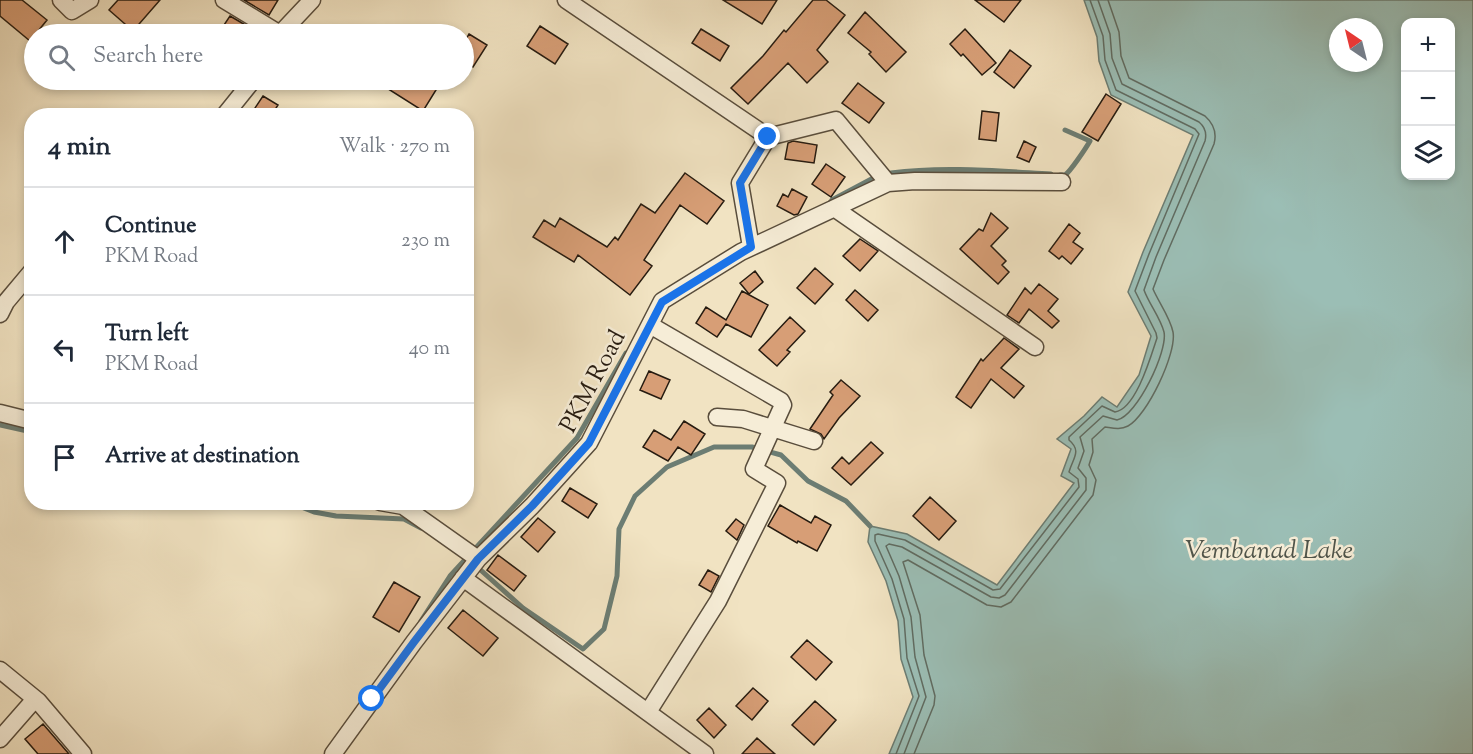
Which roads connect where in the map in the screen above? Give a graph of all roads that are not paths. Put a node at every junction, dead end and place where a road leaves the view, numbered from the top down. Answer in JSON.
{"nodes":[{"id":1,"x":61,"y":0,"type":"edge"},
{"id":2,"x":90,"y":0,"type":"edge"},
{"id":3,"x":224,"y":0,"type":"edge"},
{"id":4,"x":312,"y":0,"type":"edge"},
{"id":5,"x":566,"y":0,"type":"edge"},
{"id":6,"x":264,"y":24,"type":"edge"},
{"id":7,"x":289,"y":24,"type":"edge"},
{"id":8,"x":245,"y":90,"type":"edge"},
{"id":9,"x":230,"y":108,"type":"edge"},
{"id":10,"x":768,"y":137,"type":"junction"},
{"id":11,"x":1062,"y":182,"type":"dead end"},
{"id":12,"x":888,"y":183,"type":"junction"},
{"id":13,"x":834,"y":208,"type":"junction"},
{"id":14,"x":751,"y":247,"type":"junction"},
{"id":15,"x":24,"y":281,"type":"edge"},
{"id":16,"x":0,"y":314,"type":"edge"},
{"id":17,"x":650,"y":325,"type":"junction"},
{"id":18,"x":1035,"y":347,"type":"dead end"},
{"id":19,"x":0,"y":413,"type":"edge"},
{"id":20,"x":717,"y":417,"type":"dead end"},
{"id":21,"x":24,"y":419,"type":"edge"},
{"id":22,"x":773,"y":427,"type":"junction"},
{"id":23,"x":814,"y":441,"type":"dead end"},
{"id":24,"x":407,"y":510,"type":"edge"},
{"id":25,"x":478,"y":559,"type":"junction"},
{"id":26,"x":463,"y":578,"type":"junction"},
{"id":27,"x":0,"y":670,"type":"edge"},
{"id":28,"x":35,"y":699,"type":"junction"},
{"id":29,"x":648,"y":712,"type":"junction"},
{"id":30,"x":0,"y":739,"type":"edge"},
{"id":31,"x":78,"y":752,"type":"edge"},
{"id":32,"x":333,"y":754,"type":"edge"},
{"id":33,"x":705,"y":754,"type":"edge"}],
"edges":[{"from":1,"to":2,"type":"street"},
{"from":3,"to":6,"type":"street"},
{"from":4,"to":7,"type":"street"},
{"from":5,"to":10,"type":"street"},
{"from":8,"to":9,"type":"street"},
{"from":10,"to":12,"type":"street"},
{"from":10,"to":14,"type":"street"},
{"from":11,"to":12,"type":"street","name":"PKM Road"},
{"from":12,"to":13,"type":"street","name":"PKM Road"},
{"from":13,"to":14,"type":"street","name":"PKM Road"},
{"from":13,"to":18,"type":"street"},
{"from":14,"to":17,"type":"street","name":"PKM Road"},
{"from":15,"to":16,"type":"street"},
{"from":17,"to":22,"type":"street"},
{"from":17,"to":25,"type":"street","name":"PKM Road"},
{"from":19,"to":21,"type":"street"},
{"from":20,"to":22,"type":"street"},
{"from":22,"to":23,"type":"street"},
{"from":22,"to":29,"type":"street"},
{"from":24,"to":25,"type":"street"},
{"from":25,"to":26,"type":"street","name":"PKM Road"},
{"from":26,"to":29,"type":"street"},
{"from":26,"to":32,"type":"street","name":"PKM Road"},
{"from":27,"to":28,"type":"street"},
{"from":28,"to":30,"type":"street"},
{"from":28,"to":31,"type":"street"},
{"from":29,"to":33,"type":"street"}]}
